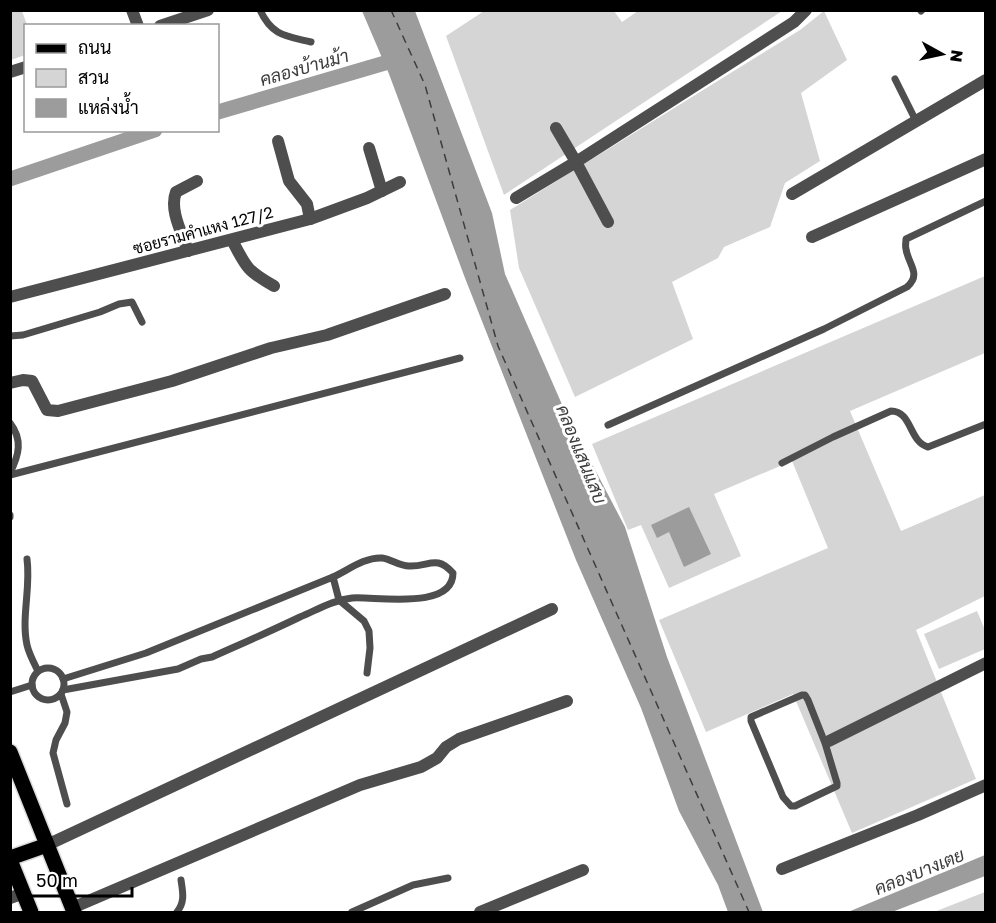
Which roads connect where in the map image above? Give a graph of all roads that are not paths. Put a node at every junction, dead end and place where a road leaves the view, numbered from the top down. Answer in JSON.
{"nodes":[{"id":1,"x":208,"y":10,"type":"edge"},
{"id":2,"x":260,"y":10,"type":"edge"},
{"id":3,"x":806,"y":10,"type":"edge"},
{"id":4,"x":166,"y":24,"type":"edge"},
{"id":5,"x":311,"y":42,"type":"dead end"},
{"id":6,"x":895,"y":79,"type":"dead end"},
{"id":7,"x":986,"y":80,"type":"edge"},
{"id":8,"x":916,"y":121,"type":"junction"},
{"id":9,"x":556,"y":128,"type":"dead end"},
{"id":10,"x":278,"y":141,"type":"dead end"},
{"id":11,"x":369,"y":148,"type":"dead end"},
{"id":12,"x":986,"y":159,"type":"edge"},
{"id":13,"x":576,"y":162,"type":"junction"},
{"id":14,"x":197,"y":181,"type":"dead end"},
{"id":15,"x":400,"y":182,"type":"dead end"},
{"id":16,"x":382,"y":191,"type":"junction"},
{"id":17,"x":792,"y":195,"type":"dead end"},
{"id":18,"x":516,"y":198,"type":"dead end"},
{"id":19,"x":986,"y":201,"type":"edge"},
{"id":20,"x":310,"y":219,"type":"junction"},
{"id":21,"x":608,"y":222,"type":"dead end"},
{"id":22,"x":812,"y":237,"type":"dead end"},
{"id":23,"x":232,"y":240,"type":"junction"},
{"id":24,"x":188,"y":251,"type":"junction"},
{"id":25,"x":274,"y":286,"type":"dead end"},
{"id":26,"x":445,"y":294,"type":"dead end"},
{"id":27,"x":10,"y":297,"type":"edge"},
{"id":28,"x":142,"y":322,"type":"dead end"},
{"id":29,"x":10,"y":336,"type":"edge"},
{"id":30,"x":460,"y":358,"type":"dead end"},
{"id":31,"x":10,"y":383,"type":"edge"},
{"id":32,"x":10,"y":423,"type":"edge"},
{"id":33,"x":608,"y":424,"type":"dead end"},
{"id":34,"x":986,"y":424,"type":"edge"},
{"id":35,"x":782,"y":463,"type":"dead end"},
{"id":36,"x":10,"y":474,"type":"edge"},
{"id":37,"x":27,"y":559,"type":"dead end"},
{"id":38,"x":333,"y":577,"type":"junction"},
{"id":39,"x":339,"y":600,"type":"junction"},
{"id":40,"x":552,"y":609,"type":"dead end"},
{"id":41,"x":986,"y":663,"type":"edge"},
{"id":42,"x":38,"y":672,"type":"junction"},
{"id":43,"x":367,"y":673,"type":"dead end"},
{"id":44,"x":63,"y":679,"type":"junction"},
{"id":45,"x":32,"y":685,"type":"junction"},
{"id":46,"x":10,"y":692,"type":"edge"},
{"id":47,"x":62,"y":692,"type":"junction"},
{"id":48,"x":567,"y":701,"type":"dead end"},
{"id":49,"x":827,"y":742,"type":"junction"},
{"id":50,"x":10,"y":752,"type":"edge"},
{"id":51,"x":986,"y":785,"type":"edge"},
{"id":52,"x":67,"y":804,"type":"dead end"},
{"id":53,"x":47,"y":845,"type":"junction"},
{"id":54,"x":10,"y":859,"type":"edge"},
{"id":55,"x":782,"y":869,"type":"dead end"},
{"id":56,"x":583,"y":870,"type":"dead end"},
{"id":57,"x":448,"y":878,"type":"dead end"},
{"id":58,"x":181,"y":880,"type":"dead end"},
{"id":59,"x":17,"y":896,"type":"edge"},
{"id":60,"x":73,"y":910,"type":"edge"},
{"id":61,"x":31,"y":912,"type":"edge"},
{"id":62,"x":177,"y":912,"type":"edge"},
{"id":63,"x":352,"y":912,"type":"edge"},
{"id":64,"x":480,"y":912,"type":"edge"}],
"edges":[{"from":1,"to":4,"type":"street"},
{"from":2,"to":5,"type":"lane"},
{"from":3,"to":13,"type":"street"},
{"from":6,"to":8,"type":"lane"},
{"from":7,"to":8,"type":"street"},
{"from":8,"to":17,"type":"street"},
{"from":9,"to":13,"type":"street"},
{"from":10,"to":20,"type":"street"},
{"from":11,"to":16,"type":"street"},
{"from":12,"to":22,"type":"street"},
{"from":13,"to":18,"type":"street"},
{"from":13,"to":21,"type":"street"},
{"from":14,"to":24,"type":"street"},
{"from":15,"to":16,"type":"street","name":"ซอยรามคำแหง 127/2"},
{"from":16,"to":20,"type":"street","name":"ซอยรามคำแหง 127/2"},
{"from":19,"to":33,"type":"lane"},
{"from":20,"to":23,"type":"street","name":"ซอยรามคำแหง 127/2"},
{"from":23,"to":24,"type":"street","name":"ซอยรามคำแหง 127/2"},
{"from":23,"to":25,"type":"street"},
{"from":24,"to":27,"type":"street","name":"ซอยรามคำแหง 127/2"},
{"from":26,"to":31,"type":"street"},
{"from":28,"to":29,"type":"lane"},
{"from":30,"to":36,"type":"lane"},
{"from":32,"to":36,"type":"lane"},
{"from":34,"to":35,"type":"lane"},
{"from":37,"to":42,"type":"lane"},
{"from":38,"to":39,"type":"lane"},
{"from":38,"to":39,"type":"lane"},
{"from":38,"to":44,"type":"lane"},
{"from":39,"to":43,"type":"lane"},
{"from":39,"to":47,"type":"lane"},
{"from":40,"to":53,"type":"street"},
{"from":41,"to":49,"type":"street"},
{"from":42,"to":44,"type":"lane"},
{"from":42,"to":45,"type":"lane"},
{"from":44,"to":47,"type":"lane"},
{"from":45,"to":46,"type":"lane"},
{"from":45,"to":47,"type":"lane"},
{"from":47,"to":52,"type":"lane"},
{"from":48,"to":60,"type":"street"},
{"from":49,"to":49,"type":"lane"},
{"from":50,"to":53,"type":"main road"},
{"from":51,"to":55,"type":"street"},
{"from":53,"to":54,"type":"main road"},
{"from":53,"to":60,"type":"main road"},
{"from":54,"to":59,"type":"main road"},
{"from":56,"to":64,"type":"street"},
{"from":57,"to":63,"type":"lane"},
{"from":58,"to":62,"type":"lane"},
{"from":59,"to":61,"type":"main road"}]}
